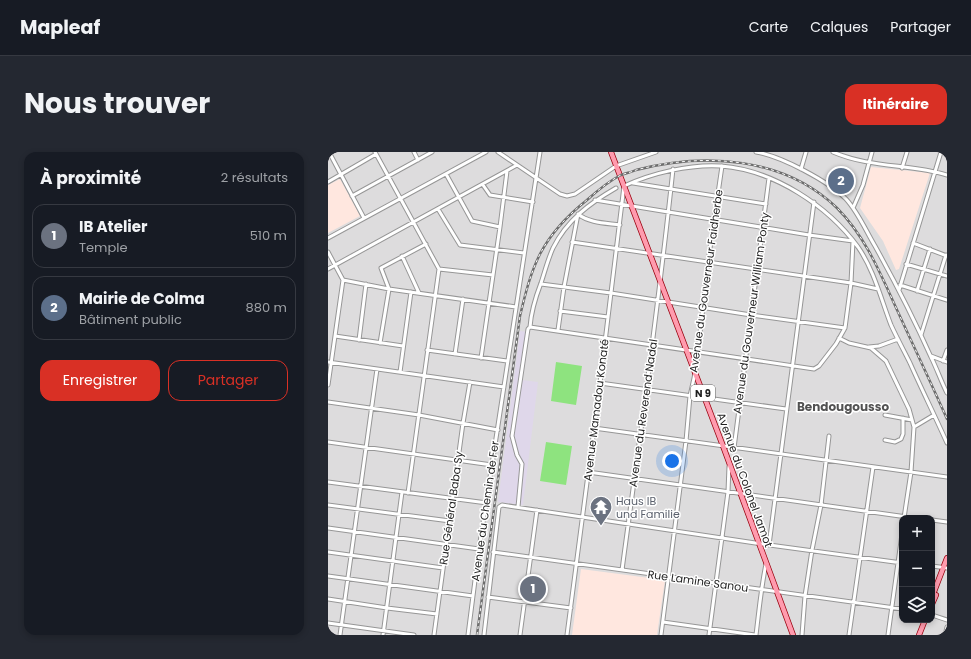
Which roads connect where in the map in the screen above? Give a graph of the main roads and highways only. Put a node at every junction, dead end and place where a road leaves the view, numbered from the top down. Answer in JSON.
{"nodes":[{"id":1,"x":611,"y":152,"type":"edge"},
{"id":2,"x":614,"y":152,"type":"edge"},
{"id":3,"x":618,"y":166,"type":"junction"},
{"id":4,"x":724,"y":446,"type":"junction"},
{"id":5,"x":742,"y":494,"type":"junction"},
{"id":6,"x":947,"y":558,"type":"edge"},
{"id":7,"x":946,"y":568,"type":"edge"},
{"id":8,"x":935,"y":591,"type":"edge"},
{"id":9,"x":935,"y":596,"type":"edge"},
{"id":10,"x":923,"y":623,"type":"edge"},
{"id":11,"x":794,"y":635,"type":"edge"},
{"id":12,"x":917,"y":635,"type":"edge"}],
"edges":[{"from":1,"to":3,"type":"main road","name":"Avenue du Colonel Jamot","number":"N 9"},
{"from":2,"to":3,"type":"main road","name":"Avenue du Colonel Jamot","number":"N 9"},
{"from":3,"to":4,"type":"main road","name":"Avenue du Colonel Jamot","number":"N 9"},
{"from":4,"to":5,"type":"main road","name":"Avenue du Colonel Jamot","number":"N 9"},
{"from":4,"to":5,"type":"main road","name":"Avenue du Colonel Jamot","number":"N 9"},
{"from":5,"to":11,"type":"main road","name":"Avenue du Colonel Jamot","number":"N 9"},
{"from":6,"to":7,"type":"main road"},
{"from":7,"to":8,"type":"main road"},
{"from":7,"to":9,"type":"main road"},
{"from":10,"to":12,"type":"main road"}]}
